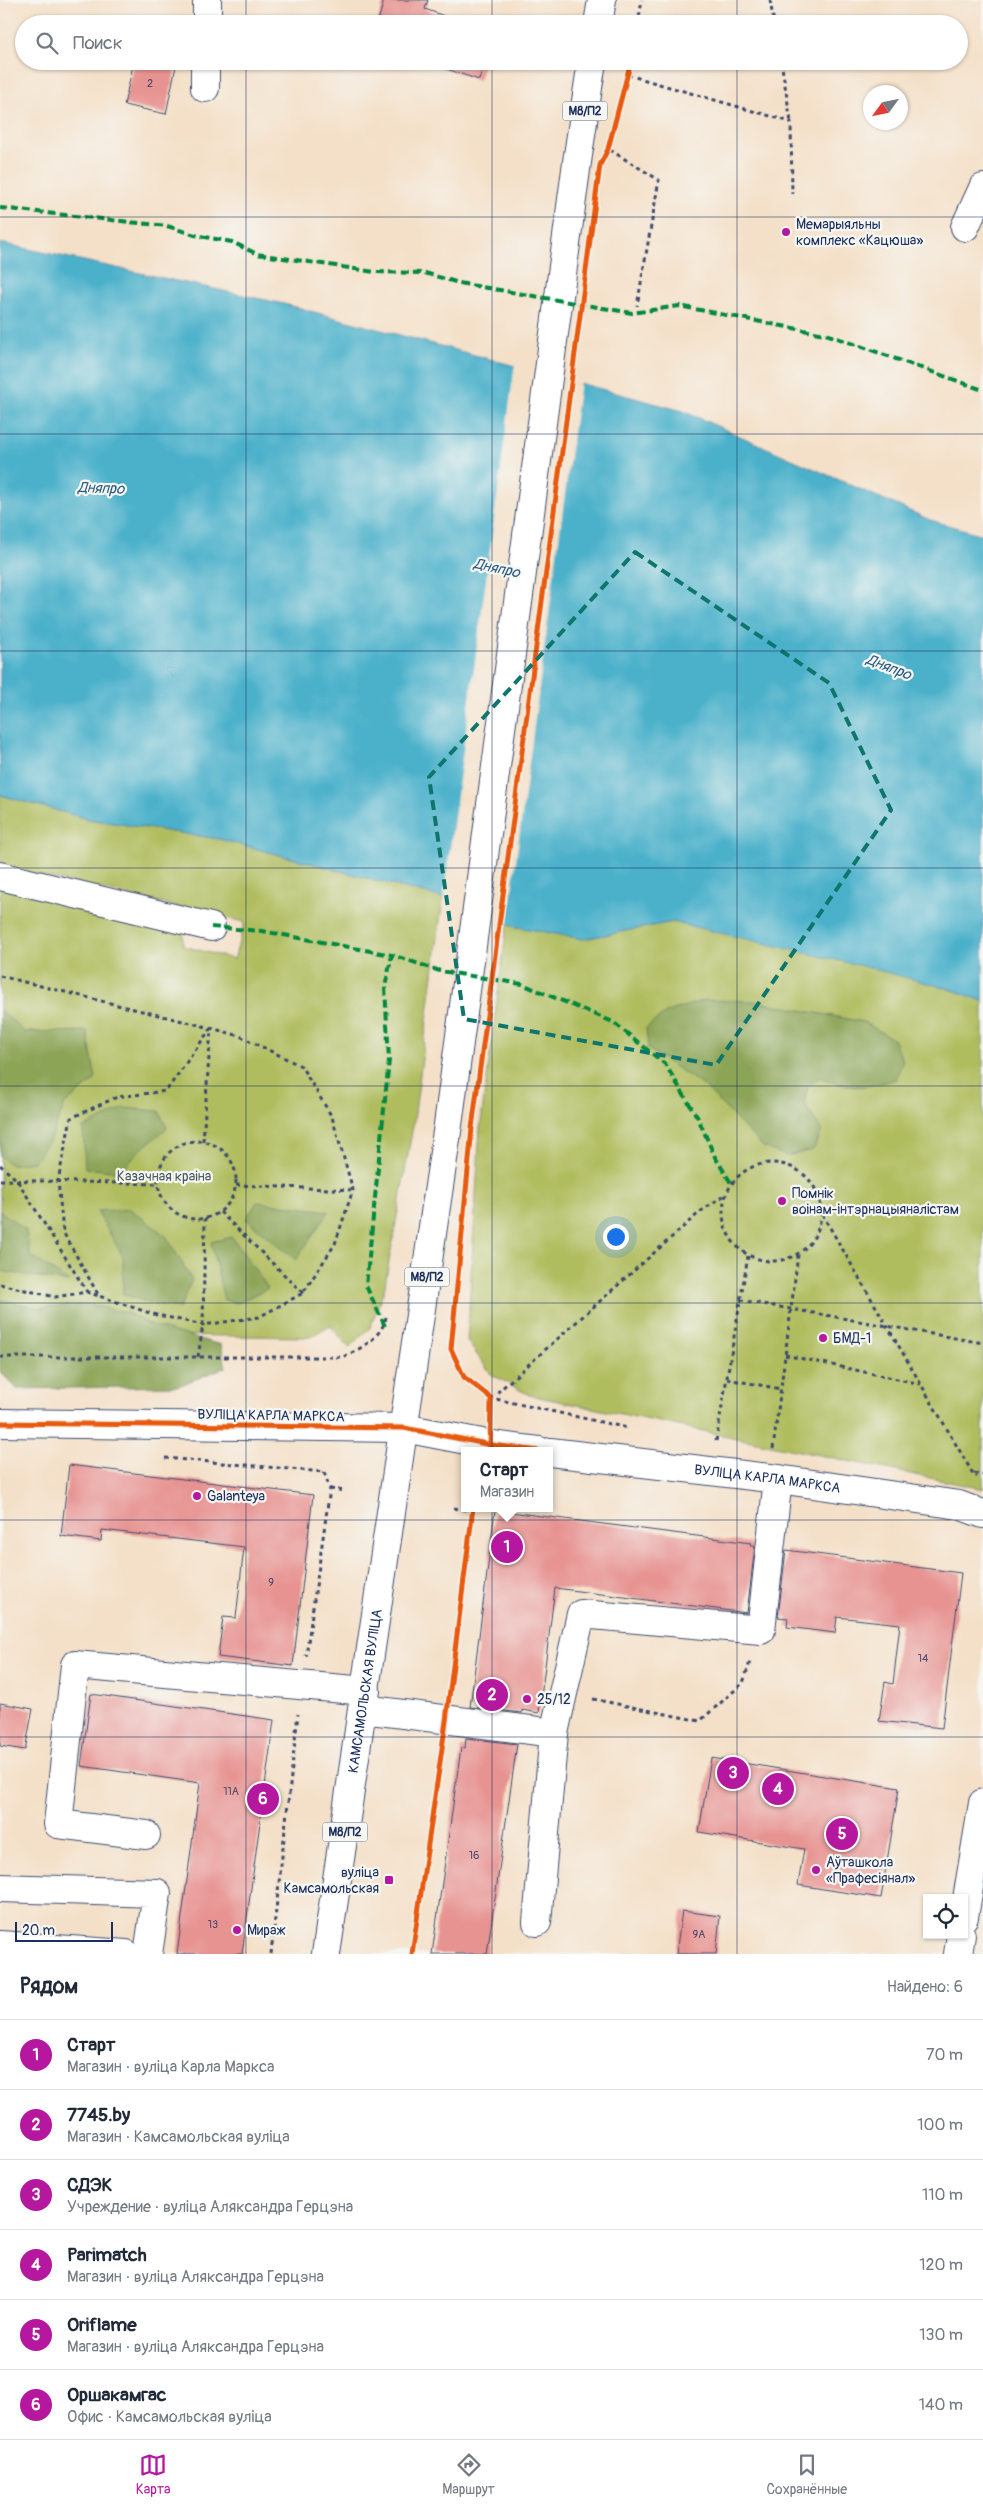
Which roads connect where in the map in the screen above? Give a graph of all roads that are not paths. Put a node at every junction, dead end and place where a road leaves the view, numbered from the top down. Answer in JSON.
{"nodes":[{"id":1,"x":207,"y":0,"type":"edge"},
{"id":2,"x":602,"y":0,"type":"edge"},
{"id":3,"x":206,"y":15,"type":"edge"},
{"id":4,"x":600,"y":15,"type":"edge"},
{"id":5,"x":591,"y":70,"type":"edge"},
{"id":6,"x":983,"y":188,"type":"edge"},
{"id":7,"x":965,"y":227,"type":"dead end"},
{"id":8,"x":0,"y":876,"type":"edge"},
{"id":9,"x":211,"y":927,"type":"dead end"},
{"id":10,"x":0,"y":1423,"type":"edge"},
{"id":11,"x":404,"y":1428,"type":"junction"},
{"id":12,"x":508,"y":1447,"type":"edge"},
{"id":13,"x":553,"y":1452,"type":"edge"},
{"id":14,"x":775,"y":1468,"type":"junction"},
{"id":15,"x":983,"y":1514,"type":"edge"},
{"id":16,"x":365,"y":1700,"type":"junction"},
{"id":17,"x":554,"y":1733,"type":"junction"},
{"id":18,"x":983,"y":1803,"type":"edge"},
{"id":19,"x":146,"y":1835,"type":"dead end"},
{"id":20,"x":0,"y":1888,"type":"edge"},
{"id":21,"x":968,"y":1894,"type":"edge"},
{"id":22,"x":538,"y":1922,"type":"dead end"},
{"id":23,"x":960,"y":1939,"type":"edge"},
{"id":24,"x":0,"y":1945,"type":"edge"},
{"id":25,"x":126,"y":1954,"type":"edge"},
{"id":26,"x":148,"y":1954,"type":"edge"},
{"id":27,"x":326,"y":1954,"type":"edge"},
{"id":28,"x":958,"y":1954,"type":"edge"}],
"edges":[{"from":1,"to":3,"type":"main road"},
{"from":2,"to":4,"type":"main road"},
{"from":5,"to":11,"type":"main road","number":"М8/П2"},
{"from":6,"to":7,"type":"main road"},
{"from":8,"to":9,"type":"main road"},
{"from":10,"to":11,"type":"main road","name":"ВУЛІЦА КАРЛА МАРКСА"},
{"from":11,"to":12,"type":"main road","name":"ВУЛІЦА КАРЛА МАРКСА"},
{"from":11,"to":16,"type":"main road","name":"КАМСАМОЛЬСКАЯ ВУЛІЦА","number":"М8/П2"},
{"from":13,"to":14,"type":"main road","name":"ВУЛІЦА КАРЛА МАРКСА"},
{"from":14,"to":15,"type":"main road","name":"ВУЛІЦА КАРЛА МАРКСА"},
{"from":14,"to":17,"type":"main road"},
{"from":16,"to":17,"type":"main road"},
{"from":16,"to":19,"type":"main road"},
{"from":16,"to":27,"type":"main road","name":"КАМСАМОЛЬСКАЯ ВУЛІЦА","number":"М8/П2"},
{"from":17,"to":22,"type":"main road"},
{"from":18,"to":21,"type":"main road"},
{"from":20,"to":26,"type":"main road"},
{"from":23,"to":28,"type":"main road"},
{"from":24,"to":25,"type":"main road"}]}
